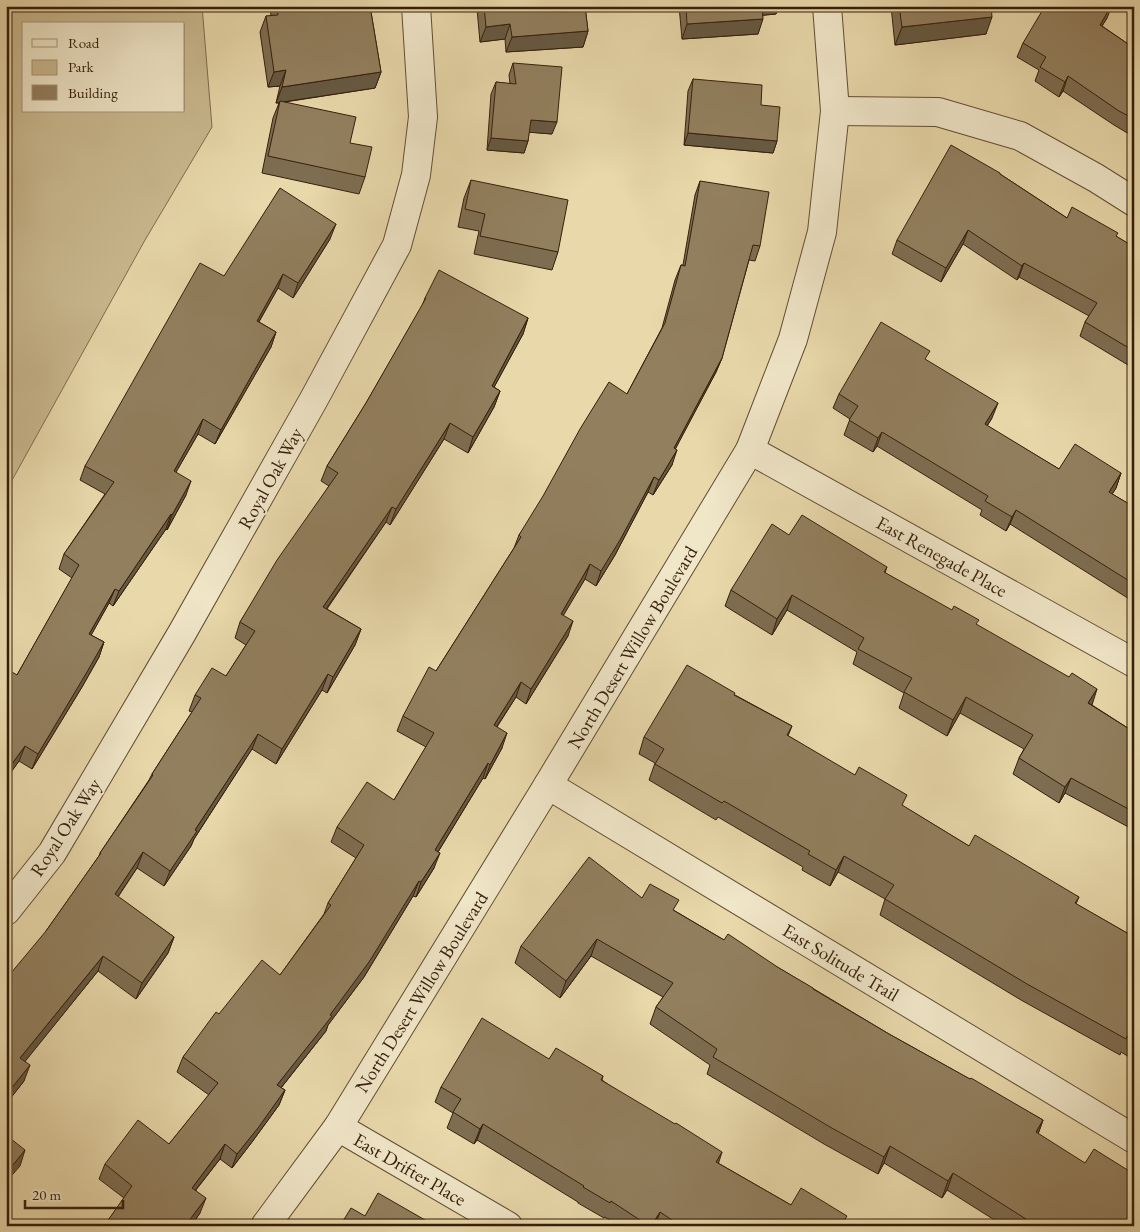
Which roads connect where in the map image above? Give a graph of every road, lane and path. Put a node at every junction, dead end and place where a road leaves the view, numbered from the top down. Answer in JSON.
{"nodes":[{"id":1,"x":416,"y":6,"type":"edge"},
{"id":2,"x":827,"y":6,"type":"edge"},
{"id":3,"x":835,"y":111,"type":"junction"},
{"id":4,"x":1134,"y":202,"type":"edge"},
{"id":5,"x":750,"y":450,"type":"junction"},
{"id":6,"x":1134,"y":663,"type":"edge"},
{"id":7,"x":548,"y":785,"type":"junction"},
{"id":8,"x":6,"y":911,"type":"edge"},
{"id":9,"x":338,"y":1127,"type":"junction"},
{"id":10,"x":1134,"y":1138,"type":"edge"},
{"id":11,"x":265,"y":1226,"type":"edge"},
{"id":12,"x":508,"y":1226,"type":"edge"}],
"edges":[{"from":1,"to":8,"type":"street","name":"Royal Oak Way"},
{"from":2,"to":3,"type":"street","name":"North Desert Willow Boulevard"},
{"from":3,"to":4,"type":"street"},
{"from":3,"to":5,"type":"street","name":"North Desert Willow Boulevard"},
{"from":5,"to":6,"type":"street","name":"East Renegade Place"},
{"from":5,"to":7,"type":"street","name":"North Desert Willow Boulevard"},
{"from":7,"to":9,"type":"street","name":"North Desert Willow Boulevard"},
{"from":7,"to":10,"type":"street","name":"East Solitude Trail"},
{"from":9,"to":11,"type":"street","name":"North Desert Willow Boulevard"},
{"from":9,"to":12,"type":"street","name":"East Drifter Place"}]}
